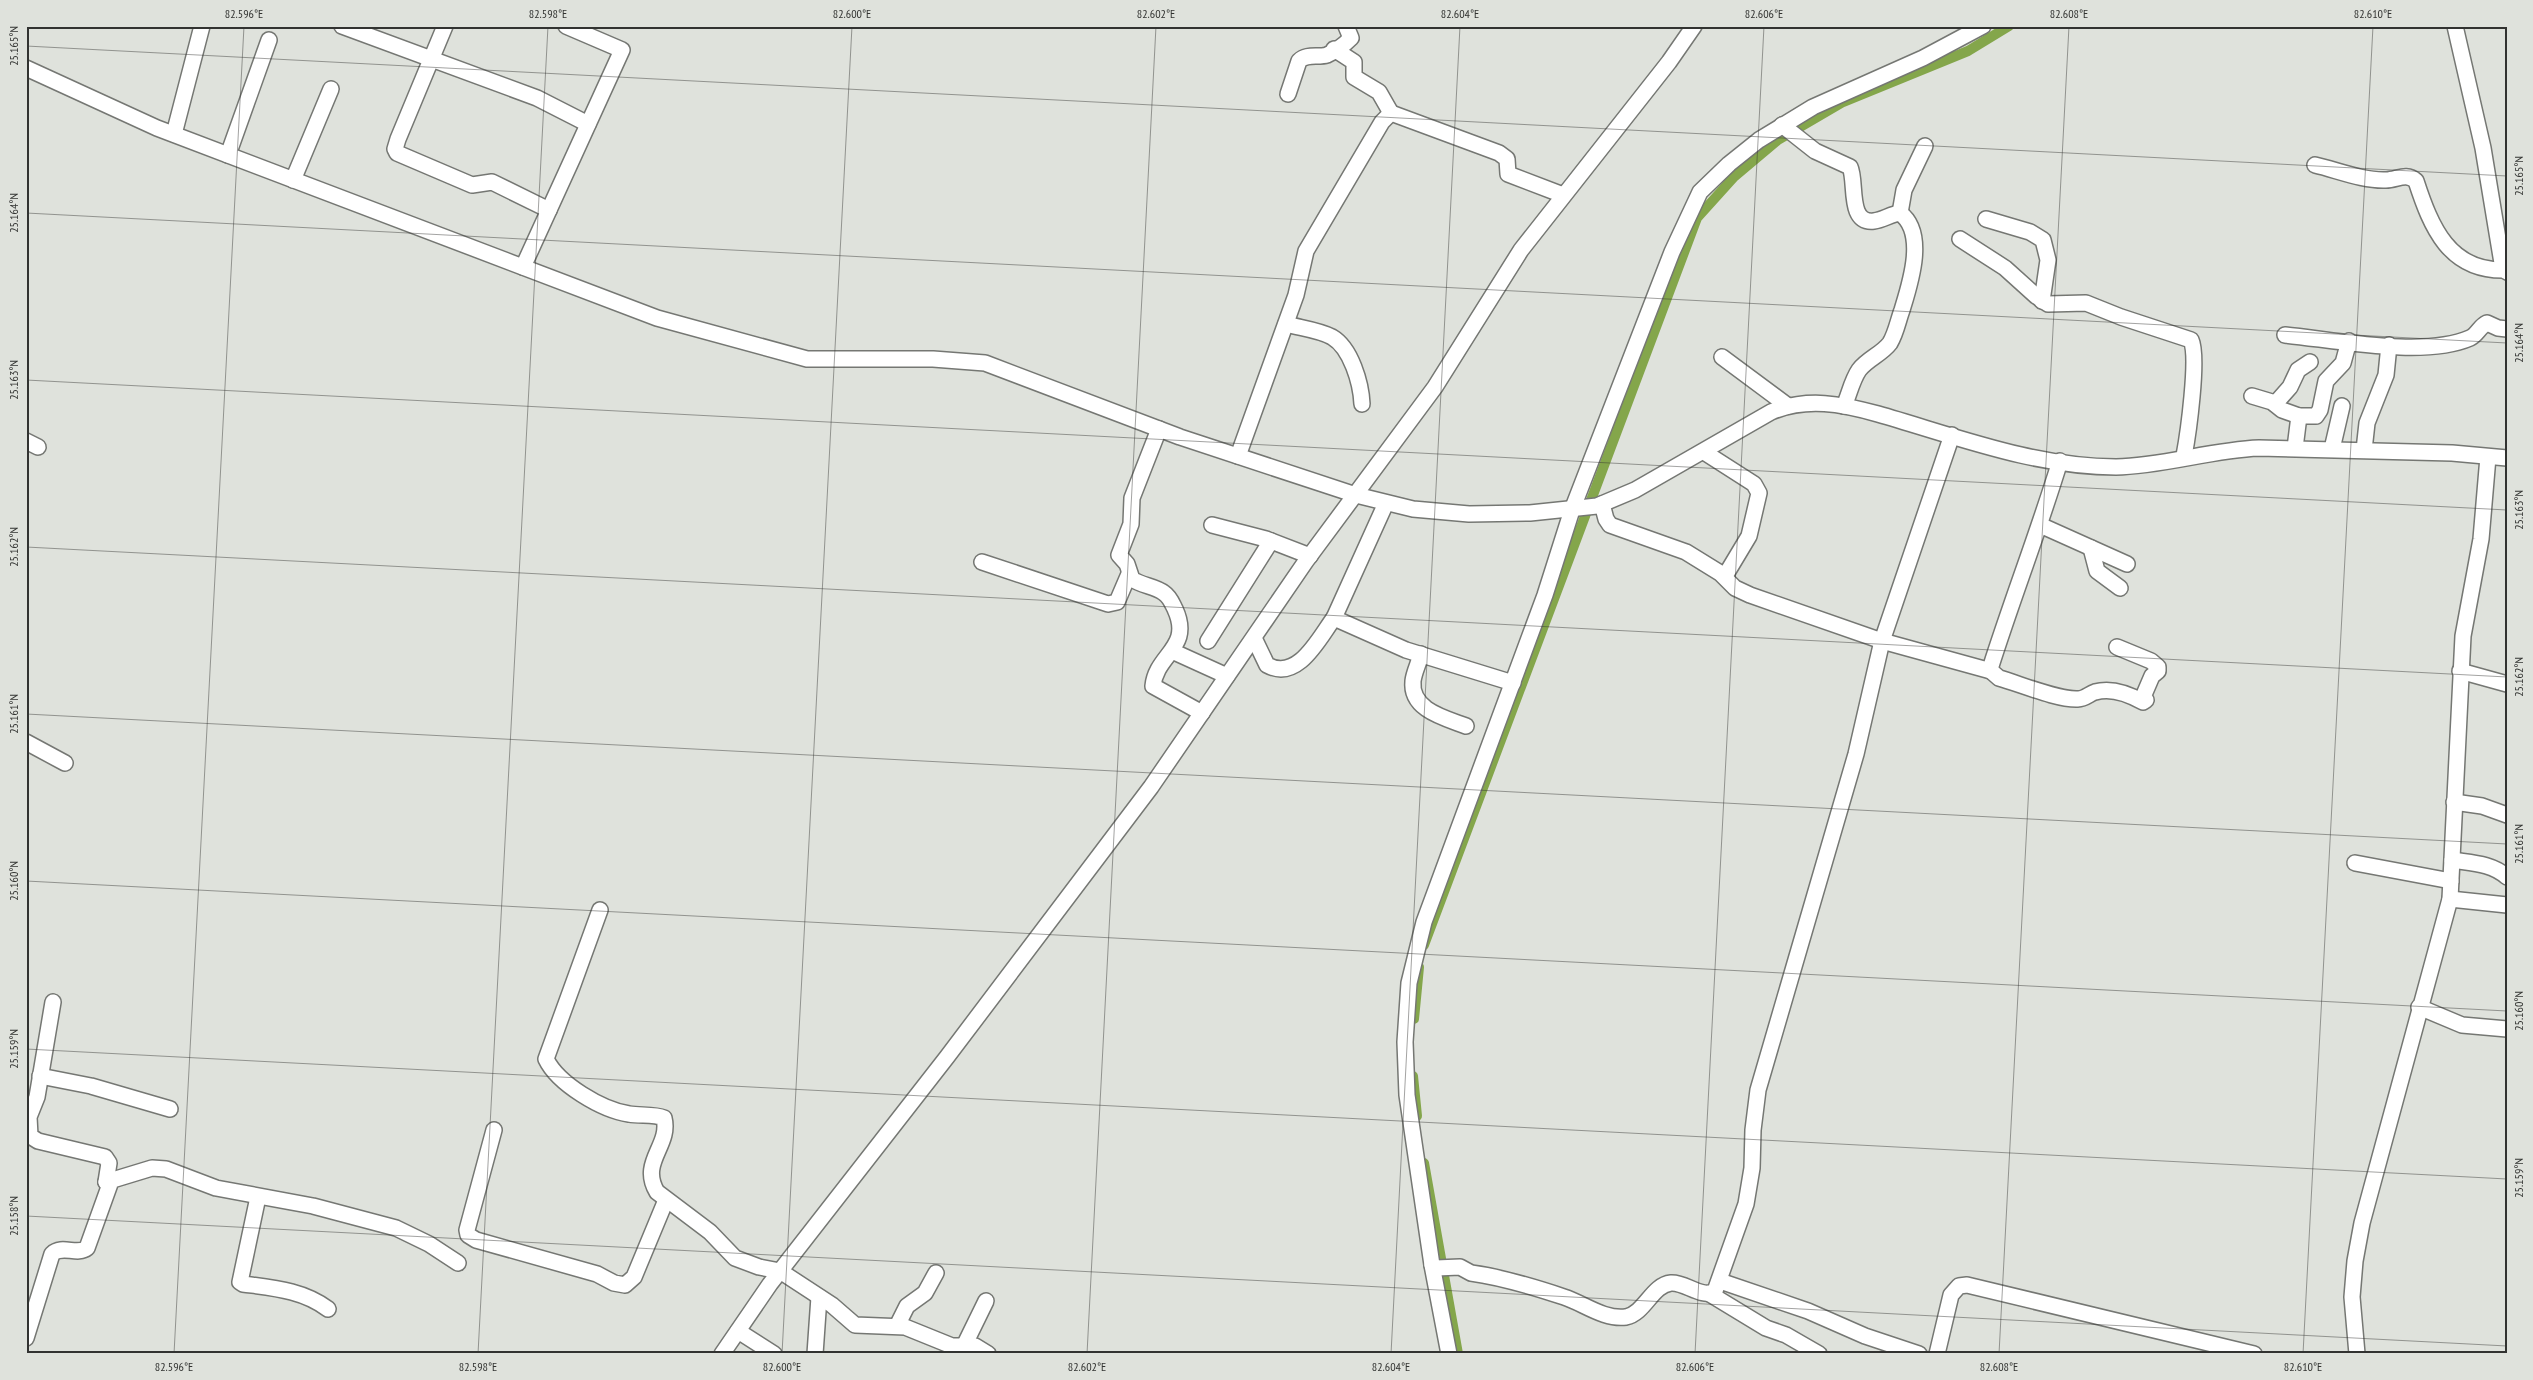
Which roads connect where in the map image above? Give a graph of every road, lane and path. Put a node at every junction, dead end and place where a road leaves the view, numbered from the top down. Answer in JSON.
{"nodes":[{"id":1,"x":202,"y":26,"type":"edge"},
{"id":2,"x":342,"y":26,"type":"edge"},
{"id":3,"x":446,"y":26,"type":"edge"},
{"id":4,"x":566,"y":26,"type":"edge"},
{"id":5,"x":1346,"y":26,"type":"edge"},
{"id":6,"x":1694,"y":26,"type":"edge"},
{"id":7,"x":1983,"y":26,"type":"edge"},
{"id":8,"x":2455,"y":26,"type":"edge"},
{"id":9,"x":269,"y":40,"type":"dead end"},
{"id":10,"x":1334,"y":49,"type":"junction"},
{"id":11,"x":431,"y":60,"type":"junction"},
{"id":12,"x":26,"y":68,"type":"edge"},
{"id":13,"x":331,"y":89,"type":"dead end"},
{"id":14,"x":1288,"y":94,"type":"dead end"},
{"id":15,"x":1391,"y":113,"type":"junction"},
{"id":16,"x":588,"y":124,"type":"junction"},
{"id":17,"x":1784,"y":126,"type":"junction"},
{"id":18,"x":174,"y":134,"type":"junction"},
{"id":19,"x":1924,"y":146,"type":"dead end"},
{"id":20,"x":228,"y":155,"type":"junction"},
{"id":21,"x":2315,"y":164,"type":"dead end"},
{"id":22,"x":293,"y":180,"type":"junction"},
{"id":23,"x":1563,"y":195,"type":"junction"},
{"id":24,"x":549,"y":210,"type":"junction"},
{"id":25,"x":1900,"y":213,"type":"junction"},
{"id":26,"x":1986,"y":219,"type":"dead end"},
{"id":27,"x":1960,"y":240,"type":"dead end"},
{"id":28,"x":523,"y":267,"type":"junction"},
{"id":29,"x":2506,"y":271,"type":"edge"},
{"id":30,"x":2042,"y":301,"type":"junction"},
{"id":31,"x":1286,"y":324,"type":"junction"},
{"id":32,"x":2507,"y":330,"type":"edge"},
{"id":33,"x":2285,"y":335,"type":"dead end"},
{"id":34,"x":2349,"y":341,"type":"junction"},
{"id":35,"x":2389,"y":345,"type":"junction"},
{"id":36,"x":1722,"y":357,"type":"dead end"},
{"id":37,"x":2310,"y":362,"type":"dead end"},
{"id":38,"x":2252,"y":396,"type":"dead end"},
{"id":39,"x":1362,"y":404,"type":"dead end"},
{"id":40,"x":2275,"y":404,"type":"junction"},
{"id":41,"x":1788,"y":406,"type":"junction"},
{"id":42,"x":1844,"y":406,"type":"junction"},
{"id":43,"x":2342,"y":406,"type":"dead end"},
{"id":44,"x":2299,"y":416,"type":"junction"},
{"id":45,"x":1159,"y":429,"type":"junction"},
{"id":46,"x":1952,"y":435,"type":"junction"},
{"id":47,"x":2295,"y":448,"type":"junction"},
{"id":48,"x":2332,"y":449,"type":"junction"},
{"id":49,"x":2364,"y":450,"type":"junction"},
{"id":50,"x":1704,"y":452,"type":"junction"},
{"id":51,"x":1238,"y":456,"type":"junction"},
{"id":52,"x":2184,"y":456,"type":"junction"},
{"id":53,"x":2488,"y":457,"type":"junction"},
{"id":54,"x":2507,"y":458,"type":"edge"},
{"id":55,"x":2060,"y":461,"type":"junction"},
{"id":56,"x":1356,"y":495,"type":"junction"},
{"id":57,"x":1386,"y":503,"type":"junction"},
{"id":58,"x":1599,"y":505,"type":"junction"},
{"id":59,"x":1576,"y":508,"type":"junction"},
{"id":60,"x":1212,"y":525,"type":"dead end"},
{"id":61,"x":2040,"y":525,"type":"junction"},
{"id":62,"x":1271,"y":541,"type":"junction"},
{"id":63,"x":2091,"y":548,"type":"junction"},
{"id":64,"x":1310,"y":556,"type":"junction"},
{"id":65,"x":982,"y":562,"type":"dead end"},
{"id":66,"x":2127,"y":564,"type":"dead end"},
{"id":67,"x":1129,"y":574,"type":"junction"},
{"id":68,"x":1725,"y":576,"type":"junction"},
{"id":69,"x":2120,"y":588,"type":"dead end"},
{"id":70,"x":1334,"y":618,"type":"junction"},
{"id":71,"x":1254,"y":638,"type":"junction"},
{"id":72,"x":1208,"y":641,"type":"dead end"},
{"id":73,"x":1882,"y":642,"type":"junction"},
{"id":74,"x":2117,"y":647,"type":"dead end"},
{"id":75,"x":1172,"y":651,"type":"junction"},
{"id":76,"x":1421,"y":654,"type":"junction"},
{"id":77,"x":1991,"y":671,"type":"junction"},
{"id":78,"x":2460,"y":672,"type":"junction"},
{"id":79,"x":1227,"y":676,"type":"junction"},
{"id":80,"x":1513,"y":683,"type":"junction"},
{"id":81,"x":2507,"y":684,"type":"edge"},
{"id":82,"x":1202,"y":713,"type":"junction"},
{"id":83,"x":1466,"y":726,"type":"dead end"},
{"id":84,"x":26,"y":742,"type":"edge"},
{"id":85,"x":65,"y":763,"type":"dead end"},
{"id":86,"x":2454,"y":802,"type":"junction"},
{"id":87,"x":2507,"y":815,"type":"edge"},
{"id":88,"x":2452,"y":860,"type":"junction"},
{"id":89,"x":2355,"y":864,"type":"dead end"},
{"id":90,"x":2507,"y":877,"type":"edge"},
{"id":91,"x":2451,"y":881,"type":"junction"},
{"id":92,"x":2450,"y":899,"type":"junction"},
{"id":93,"x":2507,"y":905,"type":"edge"},
{"id":94,"x":600,"y":910,"type":"dead end"},
{"id":95,"x":52,"y":1002,"type":"dead end"},
{"id":96,"x":2420,"y":1007,"type":"junction"},
{"id":97,"x":2507,"y":1029,"type":"edge"},
{"id":98,"x":40,"y":1076,"type":"junction"},
{"id":99,"x":26,"y":1099,"type":"edge"},
{"id":100,"x":170,"y":1109,"type":"dead end"},
{"id":101,"x":29,"y":1117,"type":"junction"},
{"id":102,"x":494,"y":1130,"type":"dead end"},
{"id":103,"x":106,"y":1182,"type":"junction"},
{"id":104,"x":258,"y":1197,"type":"junction"},
{"id":105,"x":666,"y":1200,"type":"junction"},
{"id":106,"x":458,"y":1263,"type":"dead end"},
{"id":107,"x":1434,"y":1266,"type":"junction"},
{"id":108,"x":780,"y":1271,"type":"junction"},
{"id":109,"x":936,"y":1272,"type":"dead end"},
{"id":110,"x":1720,"y":1281,"type":"junction"},
{"id":111,"x":1710,"y":1294,"type":"junction"},
{"id":112,"x":819,"y":1297,"type":"junction"},
{"id":113,"x":986,"y":1300,"type":"dead end"},
{"id":114,"x":328,"y":1310,"type":"dead end"},
{"id":115,"x":29,"y":1321,"type":"edge"},
{"id":116,"x":897,"y":1326,"type":"junction"},
{"id":117,"x":738,"y":1332,"type":"junction"},
{"id":118,"x":26,"y":1338,"type":"edge"},
{"id":119,"x":964,"y":1346,"type":"junction"},
{"id":120,"x":722,"y":1354,"type":"edge"},
{"id":121,"x":774,"y":1354,"type":"edge"},
{"id":122,"x":816,"y":1354,"type":"edge"},
{"id":123,"x":988,"y":1354,"type":"edge"},
{"id":124,"x":1448,"y":1354,"type":"edge"},
{"id":125,"x":1819,"y":1354,"type":"edge"},
{"id":126,"x":1919,"y":1354,"type":"edge"},
{"id":127,"x":1937,"y":1354,"type":"edge"},
{"id":128,"x":2254,"y":1354,"type":"edge"},
{"id":129,"x":2357,"y":1354,"type":"edge"}],
"edges":[{"from":1,"to":18,"type":"street"},
{"from":2,"to":11,"type":"street"},
{"from":3,"to":11,"type":"street"},
{"from":4,"to":16,"type":"street"},
{"from":5,"to":10,"type":"street"},
{"from":6,"to":23,"type":"street"},
{"from":7,"to":17,"type":"street"},
{"from":8,"to":29,"type":"street"},
{"from":9,"to":20,"type":"street"},
{"from":10,"to":14,"type":"street"},
{"from":10,"to":15,"type":"street"},
{"from":11,"to":16,"type":"street"},
{"from":11,"to":24,"type":"street"},
{"from":12,"to":18,"type":"street"},
{"from":13,"to":22,"type":"street"},
{"from":15,"to":23,"type":"street"},
{"from":15,"to":31,"type":"street"},
{"from":16,"to":24,"type":"street"},
{"from":17,"to":25,"type":"street"},
{"from":17,"to":59,"type":"street"},
{"from":18,"to":20,"type":"street"},
{"from":19,"to":25,"type":"street"},
{"from":20,"to":22,"type":"street"},
{"from":21,"to":29,"type":"street"},
{"from":22,"to":28,"type":"street"},
{"from":23,"to":56,"type":"street"},
{"from":24,"to":28,"type":"street"},
{"from":25,"to":42,"type":"street"},
{"from":26,"to":30,"type":"street"},
{"from":27,"to":30,"type":"street"},
{"from":28,"to":45,"type":"street"},
{"from":30,"to":52,"type":"street"},
{"from":31,"to":39,"type":"street"},
{"from":31,"to":51,"type":"street"},
{"from":32,"to":35,"type":"street"},
{"from":33,"to":34,"type":"street"},
{"from":34,"to":35,"type":"street"},
{"from":34,"to":44,"type":"street"},
{"from":35,"to":49,"type":"street"},
{"from":36,"to":41,"type":"street"},
{"from":37,"to":40,"type":"street"},
{"from":38,"to":40,"type":"street"},
{"from":40,"to":44,"type":"street"},
{"from":41,"to":42,"type":"street"},
{"from":41,"to":50,"type":"street"},
{"from":42,"to":46,"type":"street"},
{"from":43,"to":48,"type":"street"},
{"from":44,"to":47,"type":"street"},
{"from":45,"to":51,"type":"street"},
{"from":45,"to":67,"type":"street"},
{"from":46,"to":55,"type":"street"},
{"from":46,"to":73,"type":"street"},
{"from":47,"to":48,"type":"street"},
{"from":47,"to":52,"type":"street"},
{"from":48,"to":49,"type":"street"},
{"from":49,"to":53,"type":"street"},
{"from":50,"to":58,"type":"street"},
{"from":50,"to":68,"type":"street"},
{"from":51,"to":56,"type":"street"},
{"from":52,"to":55,"type":"street"},
{"from":53,"to":54,"type":"street"},
{"from":53,"to":78,"type":"street"},
{"from":55,"to":61,"type":"street"},
{"from":56,"to":57,"type":"street"},
{"from":56,"to":64,"type":"street"},
{"from":57,"to":59,"type":"street"},
{"from":57,"to":70,"type":"street"},
{"from":58,"to":59,"type":"street"},
{"from":58,"to":68,"type":"street"},
{"from":59,"to":80,"type":"street"},
{"from":60,"to":62,"type":"street"},
{"from":61,"to":63,"type":"street"},
{"from":61,"to":77,"type":"street"},
{"from":62,"to":64,"type":"street"},
{"from":62,"to":72,"type":"street"},
{"from":63,"to":66,"type":"street"},
{"from":63,"to":69,"type":"street"},
{"from":64,"to":71,"type":"street"},
{"from":65,"to":67,"type":"street"},
{"from":67,"to":75,"type":"street"},
{"from":68,"to":73,"type":"street"},
{"from":70,"to":71,"type":"street"},
{"from":70,"to":76,"type":"street"},
{"from":71,"to":79,"type":"street"},
{"from":73,"to":77,"type":"street"},
{"from":73,"to":110,"type":"street"},
{"from":74,"to":77,"type":"street"},
{"from":75,"to":79,"type":"street"},
{"from":75,"to":82,"type":"street"},
{"from":76,"to":80,"type":"street"},
{"from":76,"to":83,"type":"street"},
{"from":78,"to":81,"type":"street"},
{"from":78,"to":86,"type":"street"},
{"from":79,"to":82,"type":"street"},
{"from":80,"to":107,"type":"street"},
{"from":82,"to":108,"type":"street"},
{"from":84,"to":85,"type":"street"},
{"from":86,"to":87,"type":"street"},
{"from":86,"to":88,"type":"street"},
{"from":88,"to":90,"type":"street"},
{"from":88,"to":91,"type":"street"},
{"from":89,"to":91,"type":"street"},
{"from":91,"to":92,"type":"street"},
{"from":92,"to":93,"type":"street"},
{"from":92,"to":96,"type":"street"},
{"from":94,"to":105,"type":"street"},
{"from":95,"to":98,"type":"street"},
{"from":96,"to":97,"type":"street"},
{"from":96,"to":129,"type":"street"},
{"from":98,"to":100,"type":"street"},
{"from":98,"to":101,"type":"street"},
{"from":99,"to":101,"type":"street"},
{"from":101,"to":103,"type":"street"},
{"from":102,"to":105,"type":"street"},
{"from":103,"to":104,"type":"street"},
{"from":103,"to":115,"type":"street"},
{"from":104,"to":106,"type":"street"},
{"from":104,"to":114,"type":"street"},
{"from":105,"to":108,"type":"street"},
{"from":107,"to":111,"type":"street"},
{"from":107,"to":124,"type":"street"},
{"from":108,"to":112,"type":"street"},
{"from":108,"to":117,"type":"street"},
{"from":109,"to":116,"type":"street"},
{"from":110,"to":111,"type":"street"},
{"from":110,"to":126,"type":"street"},
{"from":111,"to":125,"type":"street"},
{"from":112,"to":116,"type":"street"},
{"from":112,"to":122,"type":"street"},
{"from":113,"to":119,"type":"street"},
{"from":115,"to":118,"type":"street"},
{"from":116,"to":119,"type":"street"},
{"from":117,"to":120,"type":"street"},
{"from":117,"to":121,"type":"street"},
{"from":119,"to":123,"type":"street"},
{"from":127,"to":128,"type":"street"}]}
